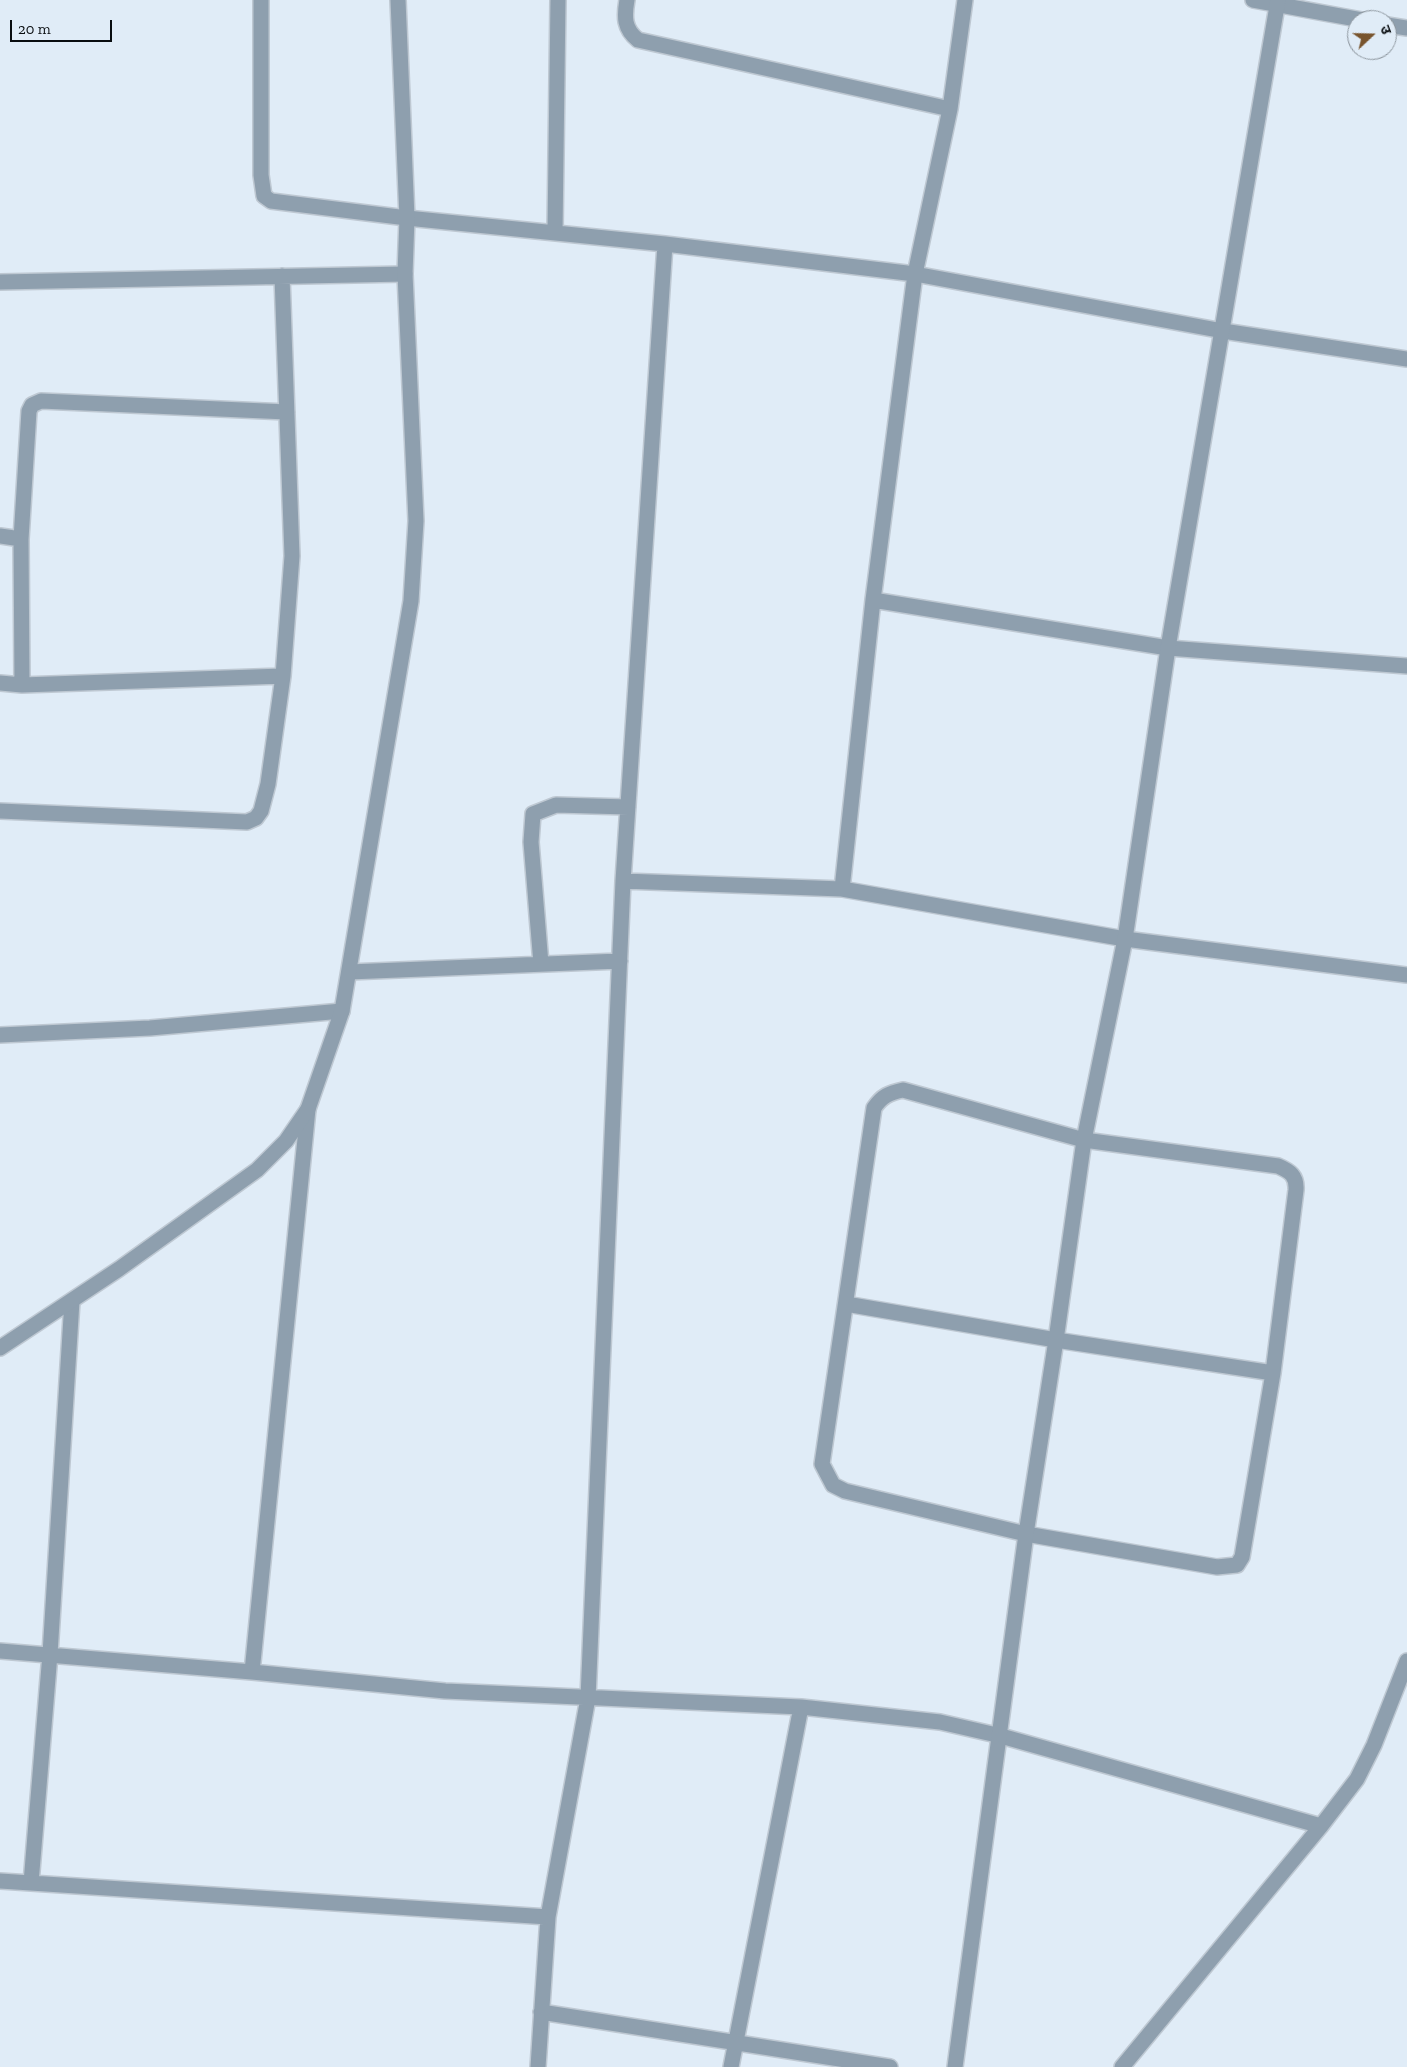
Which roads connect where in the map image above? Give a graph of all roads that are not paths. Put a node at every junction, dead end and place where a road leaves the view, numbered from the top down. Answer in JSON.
{"nodes":[{"id":1,"x":261,"y":0,"type":"edge"},
{"id":2,"x":398,"y":0,"type":"edge"},
{"id":3,"x":558,"y":0,"type":"edge"},
{"id":4,"x":627,"y":0,"type":"edge"},
{"id":5,"x":965,"y":0,"type":"edge"},
{"id":6,"x":1253,"y":0,"type":"edge"},
{"id":7,"x":1278,"y":2,"type":"edge"},
{"id":8,"x":1347,"y":17,"type":"edge"},
{"id":9,"x":950,"y":109,"type":"junction"},
{"id":10,"x":407,"y":218,"type":"junction"},
{"id":11,"x":555,"y":232,"type":"junction"},
{"id":12,"x":665,"y":244,"type":"junction"},
{"id":13,"x":405,"y":274,"type":"junction"},
{"id":14,"x":915,"y":274,"type":"junction"},
{"id":15,"x":282,"y":276,"type":"junction"},
{"id":16,"x":0,"y":282,"type":"edge"},
{"id":17,"x":1222,"y":331,"type":"junction"},
{"id":18,"x":1407,"y":359,"type":"edge"},
{"id":19,"x":287,"y":412,"type":"junction"},
{"id":20,"x":0,"y":536,"type":"edge"},
{"id":21,"x":21,"y":539,"type":"junction"},
{"id":22,"x":873,"y":600,"type":"junction"},
{"id":23,"x":1168,"y":648,"type":"junction"},
{"id":24,"x":1407,"y":666,"type":"edge"},
{"id":25,"x":283,"y":676,"type":"junction"},
{"id":26,"x":0,"y":683,"type":"edge"},
{"id":27,"x":22,"y":685,"type":"junction"},
{"id":28,"x":628,"y":807,"type":"junction"},
{"id":29,"x":0,"y":811,"type":"edge"},
{"id":30,"x":623,"y":881,"type":"junction"},
{"id":31,"x":842,"y":889,"type":"junction"},
{"id":32,"x":1125,"y":939,"type":"junction"},
{"id":33,"x":620,"y":961,"type":"junction"},
{"id":34,"x":542,"y":964,"type":"junction"},
{"id":35,"x":349,"y":972,"type":"junction"},
{"id":36,"x":1407,"y":975,"type":"edge"},
{"id":37,"x":342,"y":1011,"type":"junction"},
{"id":38,"x":0,"y":1035,"type":"edge"},
{"id":39,"x":308,"y":1109,"type":"junction"},
{"id":40,"x":1084,"y":1140,"type":"junction"},
{"id":41,"x":72,"y":1301,"type":"junction"},
{"id":42,"x":846,"y":1304,"type":"junction"},
{"id":43,"x":1056,"y":1340,"type":"junction"},
{"id":44,"x":0,"y":1348,"type":"edge"},
{"id":45,"x":1273,"y":1373,"type":"junction"},
{"id":46,"x":1026,"y":1534,"type":"junction"},
{"id":47,"x":0,"y":1651,"type":"edge"},
{"id":48,"x":50,"y":1654,"type":"junction"},
{"id":49,"x":1407,"y":1660,"type":"edge"},
{"id":50,"x":252,"y":1672,"type":"junction"},
{"id":51,"x":588,"y":1698,"type":"junction"},
{"id":52,"x":800,"y":1707,"type":"junction"},
{"id":53,"x":1001,"y":1736,"type":"junction"},
{"id":54,"x":1321,"y":1826,"type":"junction"},
{"id":55,"x":0,"y":1881,"type":"edge"},
{"id":56,"x":31,"y":1883,"type":"junction"},
{"id":57,"x":548,"y":1917,"type":"junction"},
{"id":58,"x":541,"y":2012,"type":"junction"},
{"id":59,"x":735,"y":2043,"type":"junction"},
{"id":60,"x":538,"y":2067,"type":"edge"},
{"id":61,"x":731,"y":2067,"type":"edge"},
{"id":62,"x":890,"y":2067,"type":"edge"},
{"id":63,"x":956,"y":2067,"type":"edge"},
{"id":64,"x":1122,"y":2067,"type":"edge"}],
"edges":[{"from":1,"to":10,"type":"street"},
{"from":2,"to":10,"type":"street"},
{"from":3,"to":11,"type":"street"},
{"from":4,"to":9,"type":"street"},
{"from":5,"to":9,"type":"street"},
{"from":6,"to":7,"type":"street"},
{"from":7,"to":8,"type":"street"},
{"from":7,"to":17,"type":"street"},
{"from":9,"to":14,"type":"street"},
{"from":10,"to":11,"type":"street"},
{"from":10,"to":13,"type":"street"},
{"from":11,"to":12,"type":"street"},
{"from":12,"to":14,"type":"street"},
{"from":12,"to":28,"type":"street"},
{"from":13,"to":15,"type":"street"},
{"from":13,"to":35,"type":"street"},
{"from":14,"to":17,"type":"street"},
{"from":14,"to":22,"type":"street"},
{"from":15,"to":16,"type":"street"},
{"from":15,"to":19,"type":"street"},
{"from":17,"to":18,"type":"street"},
{"from":17,"to":23,"type":"street"},
{"from":19,"to":21,"type":"street"},
{"from":19,"to":25,"type":"street"},
{"from":20,"to":21,"type":"street"},
{"from":21,"to":27,"type":"street"},
{"from":22,"to":23,"type":"street"},
{"from":22,"to":31,"type":"street"},
{"from":23,"to":24,"type":"street"},
{"from":23,"to":32,"type":"street"},
{"from":25,"to":27,"type":"street"},
{"from":25,"to":29,"type":"street"},
{"from":26,"to":27,"type":"street"},
{"from":28,"to":30,"type":"street"},
{"from":28,"to":34,"type":"street"},
{"from":30,"to":31,"type":"street"},
{"from":30,"to":33,"type":"street"},
{"from":31,"to":32,"type":"street"},
{"from":32,"to":36,"type":"street"},
{"from":32,"to":40,"type":"street"},
{"from":33,"to":34,"type":"street"},
{"from":33,"to":51,"type":"street"},
{"from":34,"to":35,"type":"street"},
{"from":35,"to":37,"type":"street"},
{"from":37,"to":38,"type":"street"},
{"from":37,"to":39,"type":"street"},
{"from":39,"to":41,"type":"street"},
{"from":39,"to":50,"type":"street"},
{"from":40,"to":42,"type":"street"},
{"from":40,"to":43,"type":"street"},
{"from":40,"to":45,"type":"street"},
{"from":41,"to":44,"type":"street"},
{"from":41,"to":48,"type":"street"},
{"from":42,"to":43,"type":"street"},
{"from":42,"to":46,"type":"street"},
{"from":43,"to":45,"type":"street"},
{"from":43,"to":46,"type":"street"},
{"from":45,"to":46,"type":"street"},
{"from":46,"to":53,"type":"street"},
{"from":47,"to":48,"type":"street"},
{"from":48,"to":50,"type":"street"},
{"from":48,"to":56,"type":"street"},
{"from":49,"to":54,"type":"street"},
{"from":50,"to":51,"type":"street"},
{"from":51,"to":52,"type":"street"},
{"from":51,"to":57,"type":"street"},
{"from":52,"to":53,"type":"street"},
{"from":52,"to":59,"type":"street"},
{"from":53,"to":54,"type":"street"},
{"from":53,"to":63,"type":"street"},
{"from":54,"to":64,"type":"street"},
{"from":55,"to":56,"type":"street"},
{"from":56,"to":57,"type":"street"},
{"from":57,"to":58,"type":"street"},
{"from":58,"to":59,"type":"street"},
{"from":58,"to":60,"type":"street"},
{"from":59,"to":61,"type":"street"},
{"from":59,"to":62,"type":"street"}]}
